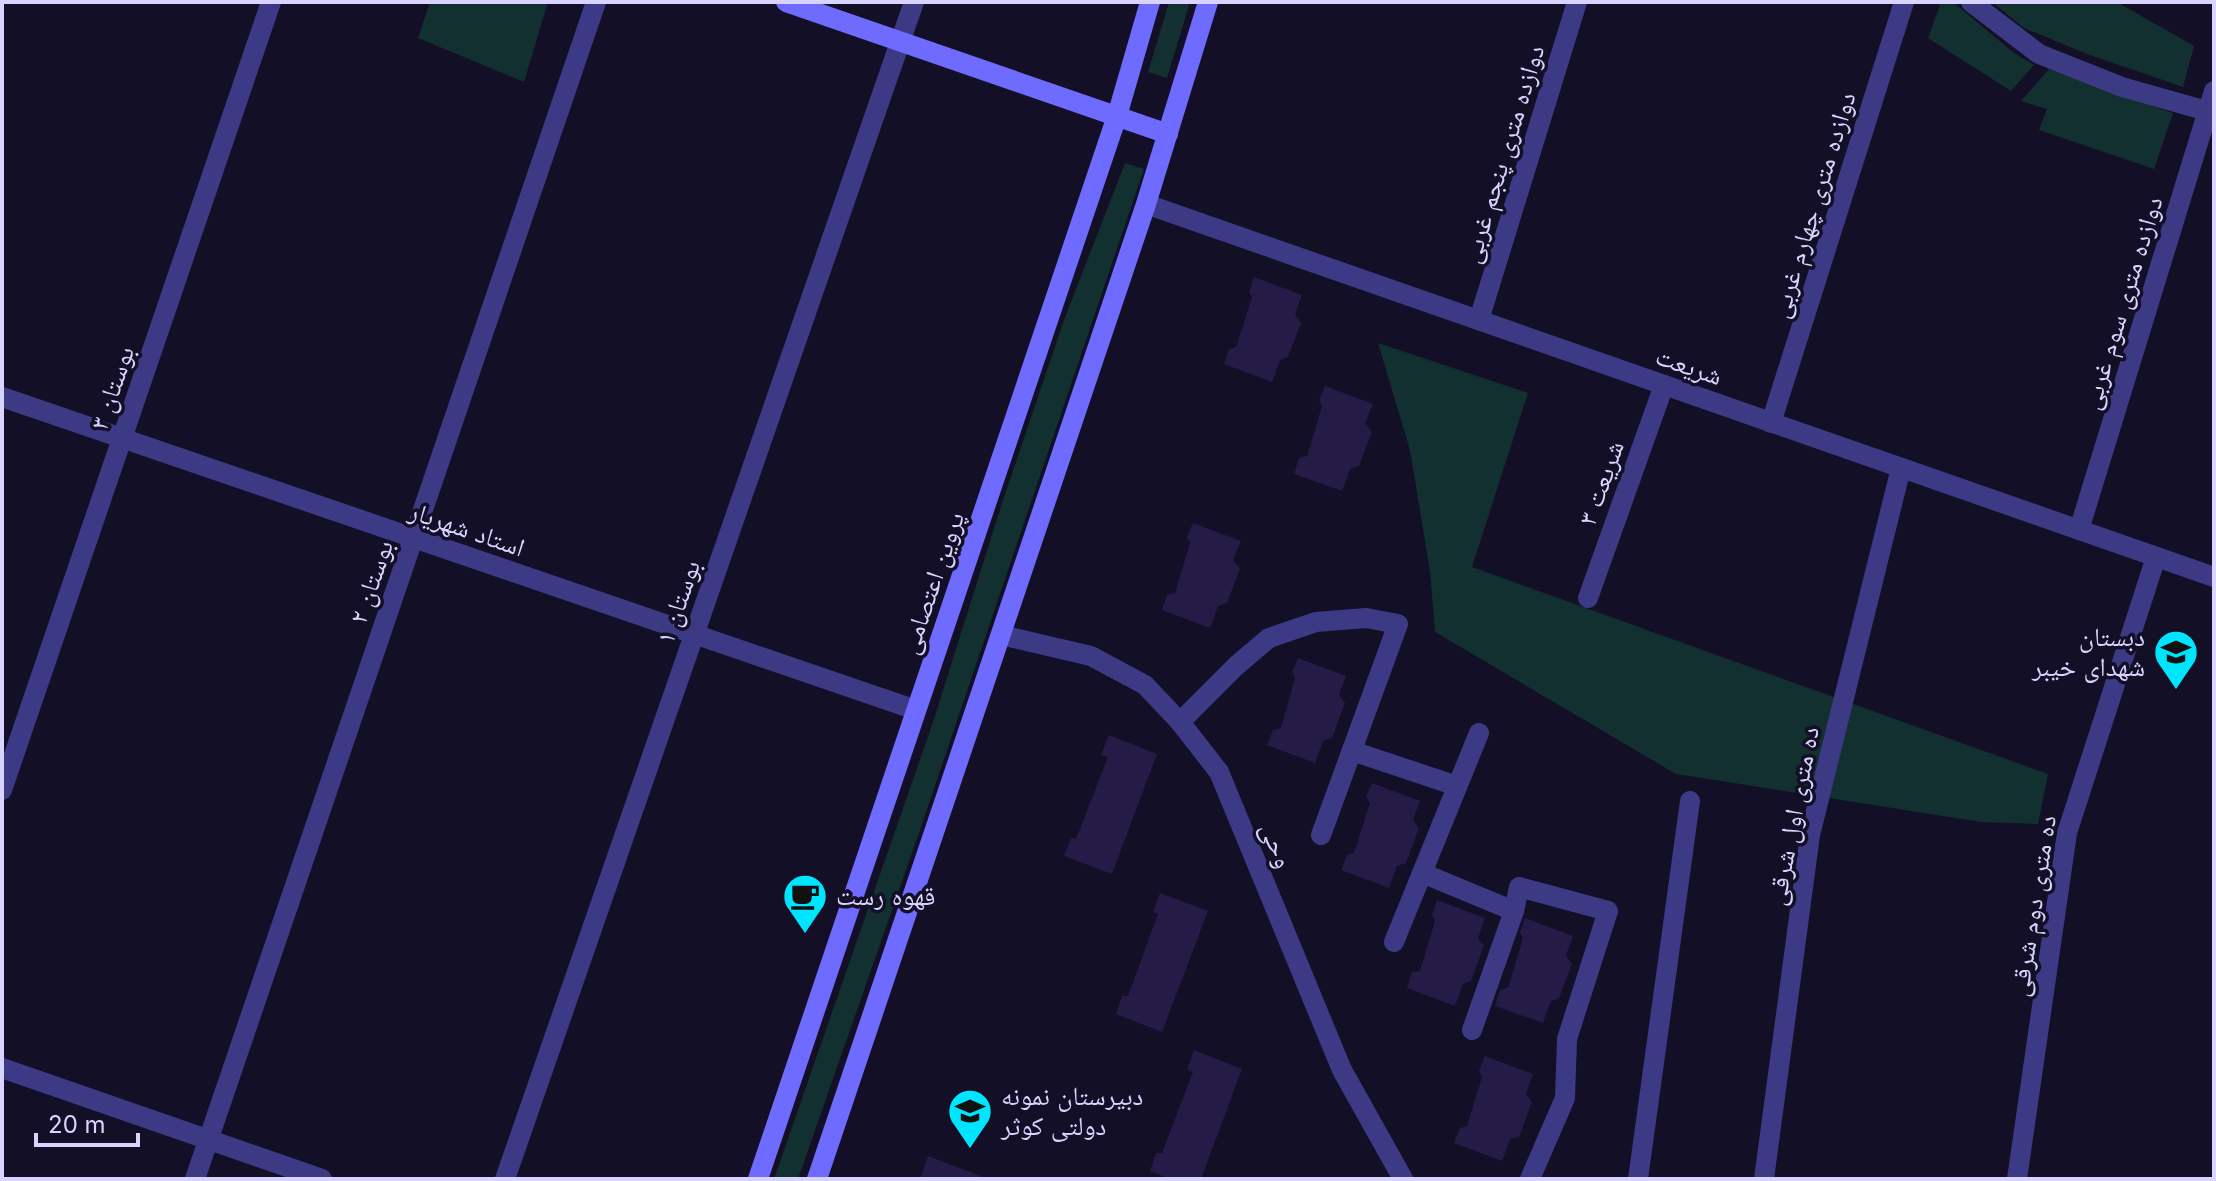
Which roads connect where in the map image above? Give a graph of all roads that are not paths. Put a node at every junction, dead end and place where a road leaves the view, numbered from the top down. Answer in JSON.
{"nodes":[{"id":1,"x":271,"y":2,"type":"edge"},
{"id":2,"x":596,"y":2,"type":"edge"},
{"id":3,"x":786,"y":2,"type":"edge"},
{"id":4,"x":914,"y":2,"type":"edge"},
{"id":5,"x":1150,"y":2,"type":"edge"},
{"id":6,"x":1208,"y":2,"type":"edge"},
{"id":7,"x":1577,"y":2,"type":"edge"},
{"id":8,"x":1904,"y":2,"type":"edge"},
{"id":9,"x":1971,"y":2,"type":"edge"},
{"id":10,"x":900,"y":42,"type":"junction"},
{"id":11,"x":2212,"y":105,"type":"edge"},
{"id":12,"x":1117,"y":116,"type":"junction"},
{"id":13,"x":1168,"y":134,"type":"junction"},
{"id":14,"x":1146,"y":204,"type":"junction"},
{"id":15,"x":1479,"y":320,"type":"junction"},
{"id":16,"x":1664,"y":385,"type":"junction"},
{"id":17,"x":2,"y":397,"type":"edge"},
{"id":18,"x":1771,"y":423,"type":"junction"},
{"id":19,"x":122,"y":438,"type":"junction"},
{"id":20,"x":1901,"y":468,"type":"junction"},
{"id":21,"x":2079,"y":530,"type":"junction"},
{"id":22,"x":413,"y":538,"type":"junction"},
{"id":23,"x":2156,"y":557,"type":"junction"},
{"id":24,"x":2214,"y":577,"type":"edge"},
{"id":25,"x":1588,"y":598,"type":"dead end"},
{"id":26,"x":694,"y":634,"type":"junction"},
{"id":27,"x":1001,"y":635,"type":"junction"},
{"id":28,"x":916,"y":710,"type":"junction"},
{"id":29,"x":1180,"y":722,"type":"junction"},
{"id":30,"x":1479,"y":733,"type":"dead end"},
{"id":31,"x":1352,"y":751,"type":"junction"},
{"id":32,"x":1457,"y":786,"type":"junction"},
{"id":33,"x":2,"y":790,"type":"edge"},
{"id":34,"x":1690,"y":801,"type":"dead end"},
{"id":35,"x":1321,"y":835,"type":"dead end"},
{"id":36,"x":1422,"y":873,"type":"junction"},
{"id":37,"x":1514,"y":911,"type":"junction"},
{"id":38,"x":1394,"y":942,"type":"dead end"},
{"id":39,"x":1472,"y":1030,"type":"dead end"},
{"id":40,"x":2,"y":1068,"type":"edge"},
{"id":41,"x":208,"y":1139,"type":"junction"},
{"id":42,"x":1391,"y":1157,"type":"junction"},
{"id":43,"x":195,"y":1179,"type":"edge"},
{"id":44,"x":322,"y":1179,"type":"edge"},
{"id":45,"x":505,"y":1179,"type":"edge"},
{"id":46,"x":758,"y":1179,"type":"edge"},
{"id":47,"x":817,"y":1179,"type":"edge"},
{"id":48,"x":1388,"y":1179,"type":"edge"},
{"id":49,"x":1403,"y":1179,"type":"edge"},
{"id":50,"x":1530,"y":1179,"type":"edge"},
{"id":51,"x":1638,"y":1179,"type":"edge"},
{"id":52,"x":1764,"y":1179,"type":"edge"},
{"id":53,"x":2017,"y":1179,"type":"edge"}],
"edges":[{"from":1,"to":19,"type":"street","name":"بوستان ۳"},
{"from":2,"to":22,"type":"street","name":"بوستان ۲"},
{"from":3,"to":10,"type":"main road"},
{"from":4,"to":10,"type":"street","name":"بوستان ۱"},
{"from":5,"to":12,"type":"main road","name":"پروین اعتصامی"},
{"from":6,"to":13,"type":"main road"},
{"from":7,"to":15,"type":"street","name":"دوازده متری پنجم غربی"},
{"from":8,"to":18,"type":"street","name":"دوازده متری چهارم غربی"},
{"from":9,"to":11,"type":"street"},
{"from":10,"to":12,"type":"main road"},
{"from":10,"to":26,"type":"street","name":"بوستان ۱"},
{"from":11,"to":21,"type":"street","name":"دوازده متری سوم غربی"},
{"from":12,"to":13,"type":"main road"},
{"from":12,"to":28,"type":"main road","name":"پروین اعتصامی"},
{"from":13,"to":14,"type":"main road"},
{"from":14,"to":15,"type":"street","name":"شریعت"},
{"from":14,"to":27,"type":"main road"},
{"from":15,"to":16,"type":"street","name":"شریعت"},
{"from":16,"to":18,"type":"street","name":"شریعت"},
{"from":16,"to":25,"type":"street","name":"شریعت ۳"},
{"from":17,"to":19,"type":"street","name":"استاد شهریار"},
{"from":18,"to":20,"type":"street","name":"شریعت"},
{"from":19,"to":22,"type":"street","name":"استاد شهریار"},
{"from":19,"to":33,"type":"street","name":"بوستان ۳"},
{"from":20,"to":21,"type":"street","name":"شریعت"},
{"from":20,"to":52,"type":"street","name":"ده متری اول شرقی"},
{"from":21,"to":23,"type":"street","name":"شریعت"},
{"from":22,"to":26,"type":"street","name":"استاد شهریار"},
{"from":22,"to":41,"type":"street","name":"بوستان ۲"},
{"from":23,"to":24,"type":"street","name":"شریعت"},
{"from":23,"to":53,"type":"street","name":"ده متری دوم شرقی"},
{"from":26,"to":28,"type":"street","name":"استاد شهریار"},
{"from":26,"to":45,"type":"street","name":"بوستان ۱"},
{"from":27,"to":29,"type":"street","name":"وحی"},
{"from":27,"to":47,"type":"main road"},
{"from":28,"to":46,"type":"main road","name":"پروین اعتصامی"},
{"from":29,"to":31,"type":"street"},
{"from":29,"to":42,"type":"street","name":"وحی"},
{"from":30,"to":32,"type":"street"},
{"from":31,"to":32,"type":"street"},
{"from":31,"to":35,"type":"street"},
{"from":32,"to":36,"type":"street"},
{"from":34,"to":51,"type":"street"},
{"from":36,"to":37,"type":"street"},
{"from":36,"to":38,"type":"street"},
{"from":37,"to":39,"type":"street"},
{"from":37,"to":50,"type":"street"},
{"from":40,"to":41,"type":"street"},
{"from":41,"to":43,"type":"street","name":"بوستان ۲"},
{"from":41,"to":44,"type":"street"},
{"from":42,"to":48,"type":"street"},
{"from":42,"to":49,"type":"street","name":"وحی"}]}
